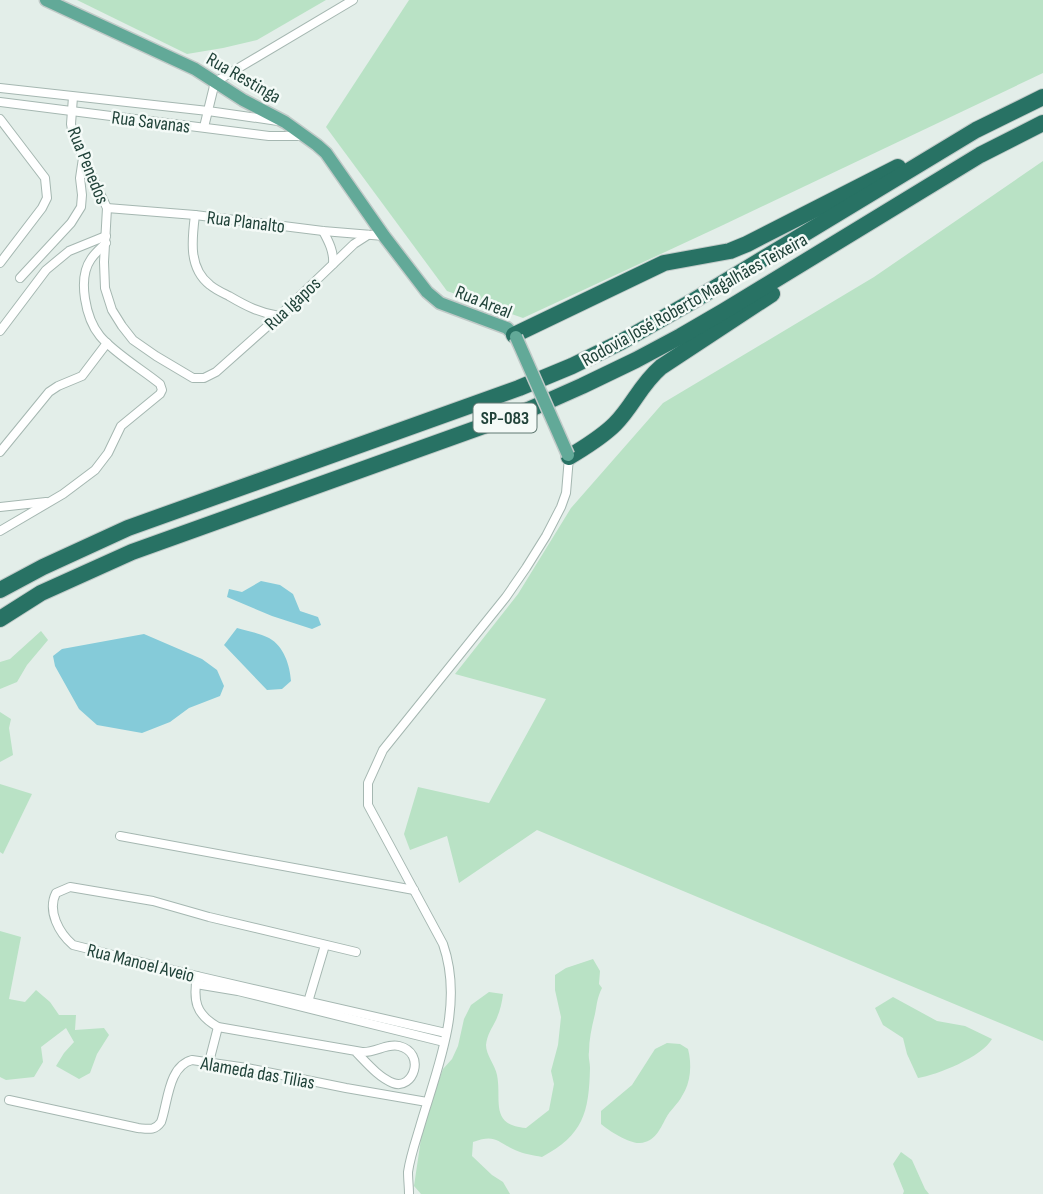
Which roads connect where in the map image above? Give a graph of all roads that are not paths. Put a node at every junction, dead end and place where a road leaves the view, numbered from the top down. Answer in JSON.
{"nodes":[{"id":1,"x":46,"y":0,"type":"edge"},
{"id":2,"x":354,"y":0,"type":"edge"},
{"id":3,"x":215,"y":82,"type":"junction"},
{"id":4,"x":0,"y":88,"type":"edge"},
{"id":5,"x":73,"y":97,"type":"junction"},
{"id":6,"x":1043,"y":97,"type":"edge"},
{"id":7,"x":0,"y":102,"type":"edge"},
{"id":8,"x":208,"y":111,"type":"junction"},
{"id":9,"x":71,"y":112,"type":"junction"},
{"id":10,"x":0,"y":119,"type":"edge"},
{"id":11,"x":285,"y":122,"type":"junction"},
{"id":12,"x":1043,"y":123,"type":"edge"},
{"id":13,"x":204,"y":127,"type":"junction"},
{"id":14,"x":976,"y":130,"type":"junction"},
{"id":15,"x":303,"y":135,"type":"junction"},
{"id":16,"x":83,"y":158,"type":"junction"},
{"id":17,"x":107,"y":208,"type":"junction"},
{"id":18,"x":888,"y":211,"type":"junction"},
{"id":19,"x":195,"y":215,"type":"junction"},
{"id":20,"x":323,"y":231,"type":"junction"},
{"id":21,"x":368,"y":235,"type":"junction"},
{"id":22,"x":384,"y":236,"type":"junction"},
{"id":23,"x":106,"y":239,"type":"junction"},
{"id":24,"x":0,"y":263,"type":"edge"},
{"id":25,"x":333,"y":264,"type":"junction"},
{"id":26,"x":20,"y":278,"type":"dead end"},
{"id":27,"x":279,"y":316,"type":"junction"},
{"id":28,"x":0,"y":331,"type":"edge"},
{"id":29,"x":515,"y":336,"type":"junction"},
{"id":30,"x":107,"y":344,"type":"junction"},
{"id":31,"x":216,"y":372,"type":"joint"},
{"id":32,"x":0,"y":452,"type":"edge"},
{"id":33,"x":568,"y":456,"type":"junction"},
{"id":34,"x":49,"y":501,"type":"junction"},
{"id":35,"x":0,"y":507,"type":"edge"},
{"id":36,"x":0,"y":531,"type":"edge"},
{"id":37,"x":0,"y":590,"type":"edge"},
{"id":38,"x":0,"y":619,"type":"edge"},
{"id":39,"x":120,"y":836,"type":"dead end"},
{"id":40,"x":414,"y":890,"type":"junction"},
{"id":41,"x":325,"y":945,"type":"junction"},
{"id":42,"x":356,"y":952,"type":"dead end"},
{"id":43,"x":197,"y":980,"type":"junction"},
{"id":44,"x":308,"y":1002,"type":"junction"},
{"id":45,"x":218,"y":1027,"type":"junction"},
{"id":46,"x":445,"y":1038,"type":"junction"},
{"id":47,"x":355,"y":1051,"type":"junction"},
{"id":48,"x":209,"y":1062,"type":"junction"},
{"id":49,"x":9,"y":1100,"type":"dead end"},
{"id":50,"x":427,"y":1102,"type":"junction"},
{"id":51,"x":409,"y":1194,"type":"edge"}],
"edges":[{"from":1,"to":3,"type":"main road","name":"Rua Restinga"},
{"from":2,"to":3,"type":"street"},
{"from":3,"to":8,"type":"street"},
{"from":3,"to":11,"type":"main road","name":"Rua Restinga"},
{"from":4,"to":5,"type":"street","name":"Rua Savanas"},
{"from":5,"to":8,"type":"street","name":"Rua Savanas"},
{"from":5,"to":9,"type":"street","name":"Rua Penedos"},
{"from":6,"to":14,"type":"highway","name":"Rodovia José Roberto Magalhães Teixeira","number":"SP-083"},
{"from":7,"to":9,"type":"street","name":"Rua Savanas"},
{"from":8,"to":11,"type":"street","name":"Rua Savanas"},
{"from":8,"to":13,"type":"street"},
{"from":9,"to":13,"type":"street","name":"Rua Savanas"},
{"from":9,"to":16,"type":"street","name":"Rua Penedos"},
{"from":10,"to":24,"type":"street"},
{"from":11,"to":15,"type":"main road","name":"Rua Restinga"},
{"from":12,"to":18,"type":"highway","name":"Rodovia José Roberto Magalhães Teixeira","number":"SP-083"},
{"from":13,"to":15,"type":"street","name":"Rua Savanas"},
{"from":14,"to":29,"type":"highway"},
{"from":14,"to":37,"type":"highway","name":"Rodovia José Roberto Magalhães Teixeira","number":"SP-083"},
{"from":15,"to":22,"type":"main road","name":"Rua Restinga"},
{"from":16,"to":17,"type":"street","name":"Rua Penedos"},
{"from":16,"to":26,"type":"street"},
{"from":17,"to":19,"type":"street","name":"Rua Planalto"},
{"from":17,"to":23,"type":"street","name":"Rua Penedos"},
{"from":18,"to":33,"type":"highway"},
{"from":18,"to":38,"type":"highway","name":"Rodovia José Roberto Magalhães Teixeira","number":"SP-083"},
{"from":19,"to":20,"type":"street","name":"Rua Planalto"},
{"from":19,"to":27,"type":"street"},
{"from":20,"to":21,"type":"street","name":"Rua Planalto"},
{"from":20,"to":25,"type":"street"},
{"from":21,"to":22,"type":"street","name":"Rua Planalto"},
{"from":21,"to":25,"type":"street","name":"Rua Igapos"},
{"from":22,"to":29,"type":"main road","name":"Rua Areal"},
{"from":23,"to":28,"type":"street"},
{"from":23,"to":30,"type":"street"},
{"from":23,"to":31,"type":"street","name":"Rua Penedos"},
{"from":25,"to":27,"type":"street","name":"Rua Igapos"},
{"from":27,"to":31,"type":"street","name":"Rua Igapos"},
{"from":29,"to":33,"type":"main road","bridge":true},
{"from":30,"to":32,"type":"street"},
{"from":30,"to":34,"type":"street"},
{"from":33,"to":40,"type":"street"},
{"from":34,"to":35,"type":"street"},
{"from":34,"to":36,"type":"street"},
{"from":39,"to":40,"type":"street"},
{"from":40,"to":46,"type":"street"},
{"from":41,"to":42,"type":"street","name":"Rua Manoel Aveio"},
{"from":41,"to":43,"type":"street","name":"Rua Manoel Aveio"},
{"from":41,"to":44,"type":"street"},
{"from":43,"to":44,"type":"street","name":"Rua Manoel Aveio"},
{"from":43,"to":45,"type":"street"},
{"from":43,"to":46,"type":"street"},
{"from":44,"to":46,"type":"street","name":"Rua Manoel Aveio"},
{"from":45,"to":47,"type":"street"},
{"from":45,"to":48,"type":"street"},
{"from":46,"to":50,"type":"street"},
{"from":47,"to":47,"type":"street"},
{"from":48,"to":49,"type":"street","name":"Alameda das Tilias"},
{"from":48,"to":50,"type":"street","name":"Alameda das Tilias"},
{"from":50,"to":51,"type":"street"}]}
